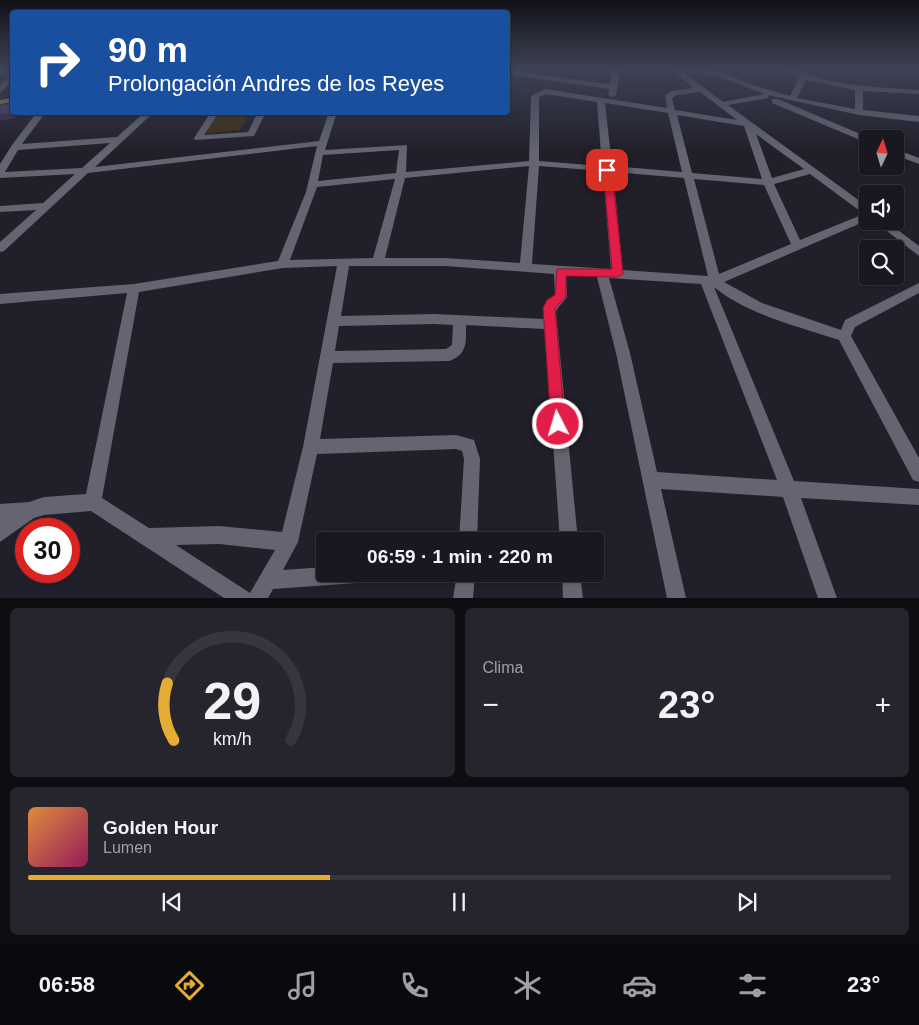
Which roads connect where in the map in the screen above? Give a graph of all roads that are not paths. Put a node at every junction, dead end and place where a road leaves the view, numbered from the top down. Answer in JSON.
{"nodes":[{"id":1,"x":536,"y":96,"type":"edge"},
{"id":2,"x":580,"y":96,"type":"edge"},
{"id":3,"x":608,"y":96,"type":"edge"},
{"id":4,"x":670,"y":96,"type":"edge"},
{"id":5,"x":711,"y":96,"type":"edge"},
{"id":6,"x":765,"y":96,"type":"joint"},
{"id":7,"x":779,"y":96,"type":"edge"},
{"id":8,"x":794,"y":96,"type":"edge"},
{"id":9,"x":859,"y":96,"type":"edge"},
{"id":10,"x":606,"y":99,"type":"junction"},
{"id":11,"x":792,"y":100,"type":"junction"},
{"id":12,"x":722,"y":104,"type":"junction"},
{"id":13,"x":672,"y":110,"type":"junction"},
{"id":14,"x":858,"y":112,"type":"junction"},
{"id":15,"x":40,"y":115,"type":"edge"},
{"id":16,"x":147,"y":115,"type":"edge"},
{"id":17,"x":213,"y":115,"type":"edge"},
{"id":18,"x":261,"y":115,"type":"edge"},
{"id":19,"x":332,"y":115,"type":"edge"},
{"id":20,"x":899,"y":117,"type":"junction"},
{"id":21,"x":919,"y":119,"type":"edge"},
{"id":22,"x":748,"y":124,"type":"junction"},
{"id":23,"x":919,"y":126,"type":"edge"},
{"id":24,"x":859,"y":136,"type":"edge"},
{"id":25,"x":118,"y":140,"type":"junction"},
{"id":26,"x":15,"y":147,"type":"junction"},
{"id":27,"x":320,"y":148,"type":"junction"},
{"id":28,"x":904,"y":155,"type":"edge"},
{"id":29,"x":919,"y":161,"type":"edge"},
{"id":30,"x":534,"y":163,"type":"junction"},
{"id":31,"x":607,"y":170,"type":"junction"},
{"id":32,"x":813,"y":170,"type":"junction"},
{"id":33,"x":84,"y":171,"type":"junction"},
{"id":34,"x":0,"y":173,"type":"edge"},
{"id":35,"x":402,"y":174,"type":"junction"},
{"id":36,"x":689,"y":176,"type":"junction"},
{"id":37,"x":768,"y":182,"type":"junction"},
{"id":38,"x":314,"y":184,"type":"junction"},
{"id":39,"x":46,"y":206,"type":"junction"},
{"id":40,"x":859,"y":207,"type":"edge"},
{"id":41,"x":0,"y":209,"type":"edge"},
{"id":42,"x":859,"y":218,"type":"edge"},
{"id":43,"x":891,"y":230,"type":"edge"},
{"id":44,"x":797,"y":246,"type":"junction"},
{"id":45,"x":0,"y":248,"type":"edge"},
{"id":46,"x":919,"y":252,"type":"edge"},
{"id":47,"x":344,"y":262,"type":"junction"},
{"id":48,"x":378,"y":262,"type":"junction"},
{"id":49,"x":283,"y":264,"type":"junction"},
{"id":50,"x":526,"y":267,"type":"junction"},
{"id":51,"x":560,"y":272,"type":"junction"},
{"id":52,"x":610,"y":273,"type":"junction"},
{"id":53,"x":710,"y":281,"type":"junction"},
{"id":54,"x":919,"y":287,"type":"edge"},
{"id":55,"x":134,"y":288,"type":"junction"},
{"id":56,"x":0,"y":299,"type":"edge"},
{"id":57,"x":460,"y":320,"type":"junction"},
{"id":58,"x":334,"y":321,"type":"junction"},
{"id":59,"x":551,"y":324,"type":"junction"},
{"id":60,"x":844,"y":336,"type":"junction"},
{"id":61,"x":327,"y":357,"type":"junction"},
{"id":62,"x":312,"y":447,"type":"junction"},
{"id":63,"x":919,"y":474,"type":"edge"},
{"id":64,"x":652,"y":480,"type":"junction"},
{"id":65,"x":789,"y":488,"type":"junction"},
{"id":66,"x":919,"y":496,"type":"edge"},
{"id":67,"x":93,"y":502,"type":"junction"},
{"id":68,"x":29,"y":511,"type":"junction"},
{"id":69,"x":0,"y":513,"type":"edge"},
{"id":70,"x":468,"y":532,"type":"edge"},
{"id":71,"x":568,"y":532,"type":"edge"},
{"id":72,"x":0,"y":533,"type":"edge"},
{"id":73,"x":147,"y":537,"type":"junction"},
{"id":74,"x":289,"y":542,"type":"junction"},
{"id":75,"x":316,"y":577,"type":"edge"},
{"id":76,"x":269,"y":580,"type":"junction"},
{"id":77,"x":465,"y":582,"type":"edge"},
{"id":78,"x":572,"y":582,"type":"edge"},
{"id":79,"x":242,"y":598,"type":"edge"},
{"id":80,"x":258,"y":598,"type":"edge"},
{"id":81,"x":463,"y":598,"type":"edge"},
{"id":82,"x":573,"y":598,"type":"edge"},
{"id":83,"x":678,"y":598,"type":"edge"},
{"id":84,"x":828,"y":598,"type":"edge"}],
"edges":[{"from":1,"to":30,"type":"street"},
{"from":2,"to":10,"type":"street"},
{"from":3,"to":10,"type":"street"},
{"from":4,"to":13,"type":"street"},
{"from":5,"to":12,"type":"street"},
{"from":6,"to":12,"type":"street"},
{"from":6,"to":24,"type":"street"},
{"from":7,"to":11,"type":"street"},
{"from":8,"to":11,"type":"street"},
{"from":9,"to":14,"type":"street"},
{"from":10,"to":13,"type":"street"},
{"from":10,"to":31,"type":"street"},
{"from":11,"to":14,"type":"street"},
{"from":12,"to":22,"type":"street"},
{"from":13,"to":22,"type":"street"},
{"from":13,"to":36,"type":"street"},
{"from":14,"to":20,"type":"street"},
{"from":15,"to":26,"type":"street"},
{"from":16,"to":25,"type":"street"},
{"from":17,"to":18,"type":"street"},
{"from":19,"to":27,"type":"street"},
{"from":20,"to":21,"type":"street"},
{"from":20,"to":23,"type":"street"},
{"from":22,"to":32,"type":"street"},
{"from":22,"to":37,"type":"street"},
{"from":25,"to":26,"type":"street"},
{"from":25,"to":33,"type":"street"},
{"from":26,"to":34,"type":"street"},
{"from":27,"to":33,"type":"street"},
{"from":27,"to":35,"type":"street"},
{"from":27,"to":38,"type":"street"},
{"from":28,"to":29,"type":"street"},
{"from":30,"to":31,"type":"street"},
{"from":30,"to":35,"type":"street"},
{"from":30,"to":50,"type":"street"},
{"from":31,"to":36,"type":"street"},
{"from":31,"to":52,"type":"street"},
{"from":32,"to":37,"type":"street"},
{"from":32,"to":40,"type":"street"},
{"from":33,"to":34,"type":"street"},
{"from":33,"to":39,"type":"street"},
{"from":35,"to":38,"type":"street"},
{"from":35,"to":48,"type":"street"},
{"from":36,"to":37,"type":"street"},
{"from":36,"to":53,"type":"street"},
{"from":37,"to":44,"type":"street"},
{"from":38,"to":49,"type":"street"},
{"from":39,"to":41,"type":"street"},
{"from":39,"to":45,"type":"street"},
{"from":42,"to":44,"type":"street"},
{"from":43,"to":46,"type":"street"},
{"from":44,"to":53,"type":"street"},
{"from":47,"to":48,"type":"street"},
{"from":47,"to":49,"type":"street"},
{"from":47,"to":58,"type":"street"},
{"from":48,"to":50,"type":"street"},
{"from":49,"to":55,"type":"street"},
{"from":50,"to":51,"type":"street"},
{"from":51,"to":52,"type":"street"},
{"from":51,"to":59,"type":"street"},
{"from":52,"to":53,"type":"street"},
{"from":52,"to":64,"type":"street"},
{"from":53,"to":60,"type":"street"},
{"from":53,"to":65,"type":"street"},
{"from":54,"to":60,"type":"street"},
{"from":55,"to":56,"type":"street"},
{"from":55,"to":67,"type":"street"},
{"from":57,"to":58,"type":"street"},
{"from":57,"to":59,"type":"street"},
{"from":57,"to":61,"type":"street"},
{"from":58,"to":61,"type":"street"},
{"from":59,"to":71,"type":"street"},
{"from":60,"to":63,"type":"street"},
{"from":61,"to":62,"type":"street"},
{"from":62,"to":70,"type":"street"},
{"from":62,"to":74,"type":"street"},
{"from":64,"to":65,"type":"street"},
{"from":64,"to":83,"type":"street"},
{"from":65,"to":66,"type":"street"},
{"from":65,"to":84,"type":"street"},
{"from":67,"to":68,"type":"street"},
{"from":67,"to":73,"type":"street"},
{"from":68,"to":69,"type":"street"},
{"from":68,"to":72,"type":"street"},
{"from":73,"to":74,"type":"street"},
{"from":73,"to":79,"type":"street"},
{"from":74,"to":76,"type":"street"},
{"from":75,"to":76,"type":"street"},
{"from":76,"to":80,"type":"street"},
{"from":77,"to":81,"type":"street"},
{"from":78,"to":82,"type":"street"}]}
